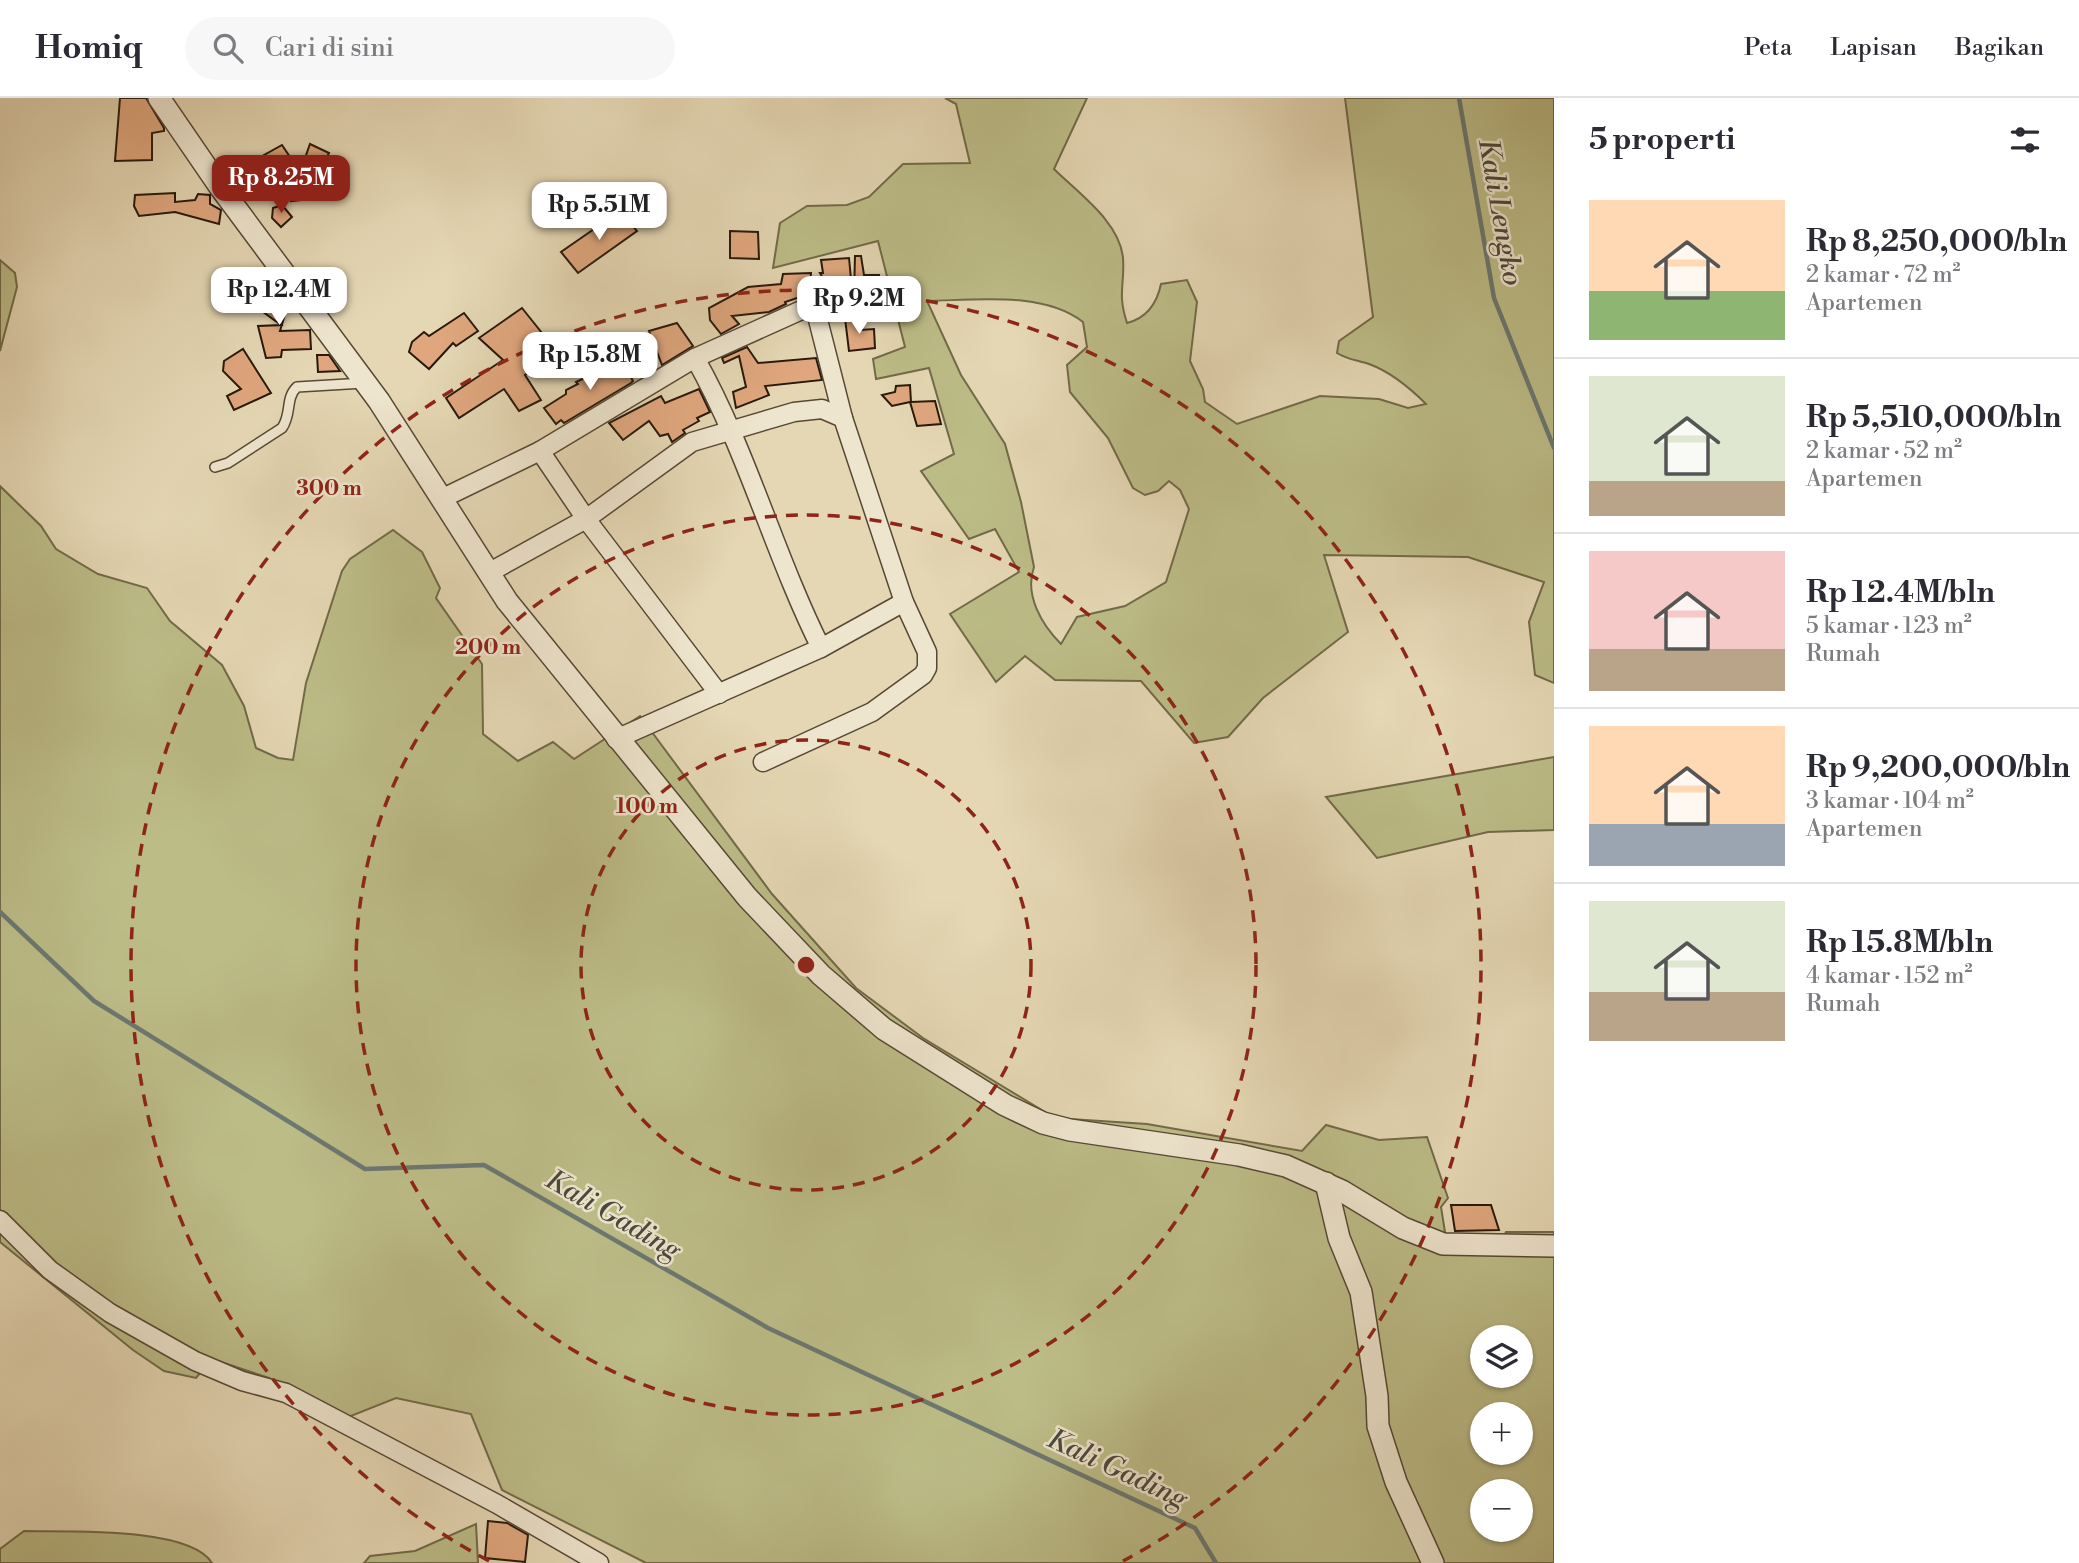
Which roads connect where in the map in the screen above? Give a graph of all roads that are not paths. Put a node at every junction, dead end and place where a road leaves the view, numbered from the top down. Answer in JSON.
{"nodes":[{"id":1,"x":159,"y":98,"type":"edge"},
{"id":2,"x":695,"y":358,"type":"junction"},
{"id":3,"x":366,"y":383,"type":"junction"},
{"id":4,"x":843,"y":418,"type":"junction"},
{"id":5,"x":730,"y":429,"type":"junction"},
{"id":6,"x":540,"y":451,"type":"junction"},
{"id":7,"x":215,"y":467,"type":"dead end"},
{"id":8,"x":441,"y":499,"type":"junction"},
{"id":9,"x":586,"y":519,"type":"junction"},
{"id":10,"x":490,"y":572,"type":"junction"},
{"id":11,"x":904,"y":602,"type":"junction"},
{"id":12,"x":821,"y":648,"type":"junction"},
{"id":13,"x":719,"y":694,"type":"junction"},
{"id":14,"x":616,"y":738,"type":"junction"},
{"id":15,"x":763,"y":762,"type":"dead end"},
{"id":16,"x":1326,"y":1183,"type":"junction"},
{"id":17,"x":0,"y":1220,"type":"edge"},
{"id":18,"x":1554,"y":1246,"type":"edge"},
{"id":19,"x":599,"y":1563,"type":"edge"},
{"id":20,"x":1433,"y":1563,"type":"edge"}],
"edges":[{"from":1,"to":3,"type":"street"},
{"from":2,"to":4,"type":"street"},
{"from":2,"to":5,"type":"street"},
{"from":2,"to":6,"type":"street"},
{"from":3,"to":7,"type":"lane"},
{"from":3,"to":8,"type":"street"},
{"from":4,"to":5,"type":"street"},
{"from":4,"to":11,"type":"street"},
{"from":5,"to":9,"type":"street"},
{"from":5,"to":12,"type":"street"},
{"from":6,"to":8,"type":"street"},
{"from":6,"to":9,"type":"street"},
{"from":8,"to":10,"type":"street"},
{"from":9,"to":10,"type":"street"},
{"from":9,"to":13,"type":"street"},
{"from":10,"to":14,"type":"street"},
{"from":11,"to":12,"type":"street"},
{"from":11,"to":15,"type":"street"},
{"from":12,"to":13,"type":"street"},
{"from":13,"to":14,"type":"street"},
{"from":14,"to":16,"type":"street"},
{"from":16,"to":18,"type":"street"},
{"from":16,"to":20,"type":"street"},
{"from":17,"to":19,"type":"street"}]}
